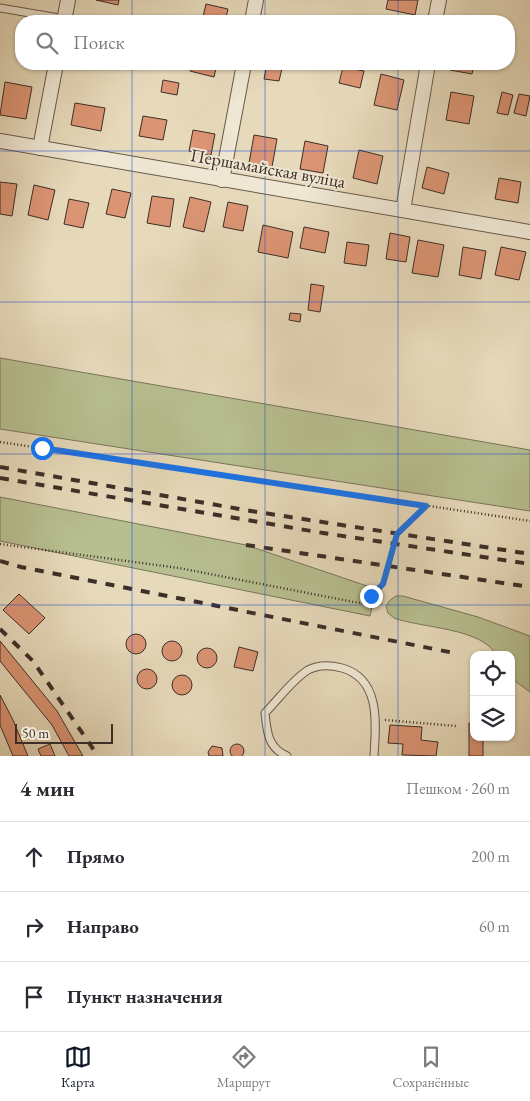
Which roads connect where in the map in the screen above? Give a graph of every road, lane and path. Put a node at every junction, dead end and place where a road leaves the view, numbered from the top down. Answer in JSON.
{"nodes":[{"id":1,"x":68,"y":0,"type":"edge"},
{"id":2,"x":256,"y":0,"type":"edge"},
{"id":3,"x":439,"y":0,"type":"edge"},
{"id":4,"x":0,"y":8,"type":"edge"},
{"id":5,"x":37,"y":15,"type":"edge"},
{"id":6,"x":65,"y":15,"type":"edge"},
{"id":7,"x":253,"y":15,"type":"edge"},
{"id":8,"x":436,"y":15,"type":"edge"},
{"id":9,"x":55,"y":70,"type":"edge"},
{"id":10,"x":243,"y":70,"type":"edge"},
{"id":11,"x":427,"y":70,"type":"edge"},
{"id":12,"x":0,"y":141,"type":"edge"},
{"id":13,"x":40,"y":148,"type":"junction"},
{"id":14,"x":222,"y":180,"type":"junction"},
{"id":15,"x":403,"y":210,"type":"junction"},
{"id":16,"x":530,"y":232,"type":"edge"},
{"id":17,"x":0,"y":442,"type":"edge"},
{"id":18,"x":426,"y":506,"type":"junction"},
{"id":19,"x":530,"y":521,"type":"edge"},
{"id":20,"x":0,"y":544,"type":"edge"},
{"id":21,"x":376,"y":719,"type":"junction"},
{"id":22,"x":456,"y":726,"type":"dead end"},
{"id":23,"x":287,"y":756,"type":"edge"},
{"id":24,"x":374,"y":756,"type":"edge"}],
"edges":[{"from":1,"to":6,"type":"street"},
{"from":2,"to":7,"type":"street"},
{"from":3,"to":8,"type":"street"},
{"from":4,"to":5,"type":"lane"},
{"from":9,"to":13,"type":"street"},
{"from":10,"to":14,"type":"street"},
{"from":11,"to":15,"type":"street"},
{"from":12,"to":13,"type":"street","name":"Першамайская вуліца"},
{"from":13,"to":14,"type":"street","name":"Першамайская вуліца"},
{"from":14,"to":15,"type":"street","name":"Першамайская вуліца"},
{"from":15,"to":16,"type":"street","name":"Першамайская вуліца"},
{"from":17,"to":18,"type":"path"},
{"from":18,"to":19,"type":"path"},
{"from":18,"to":20,"type":"path"},
{"from":21,"to":22,"type":"path"},
{"from":21,"to":23,"type":"lane"},
{"from":21,"to":24,"type":"lane"}]}
